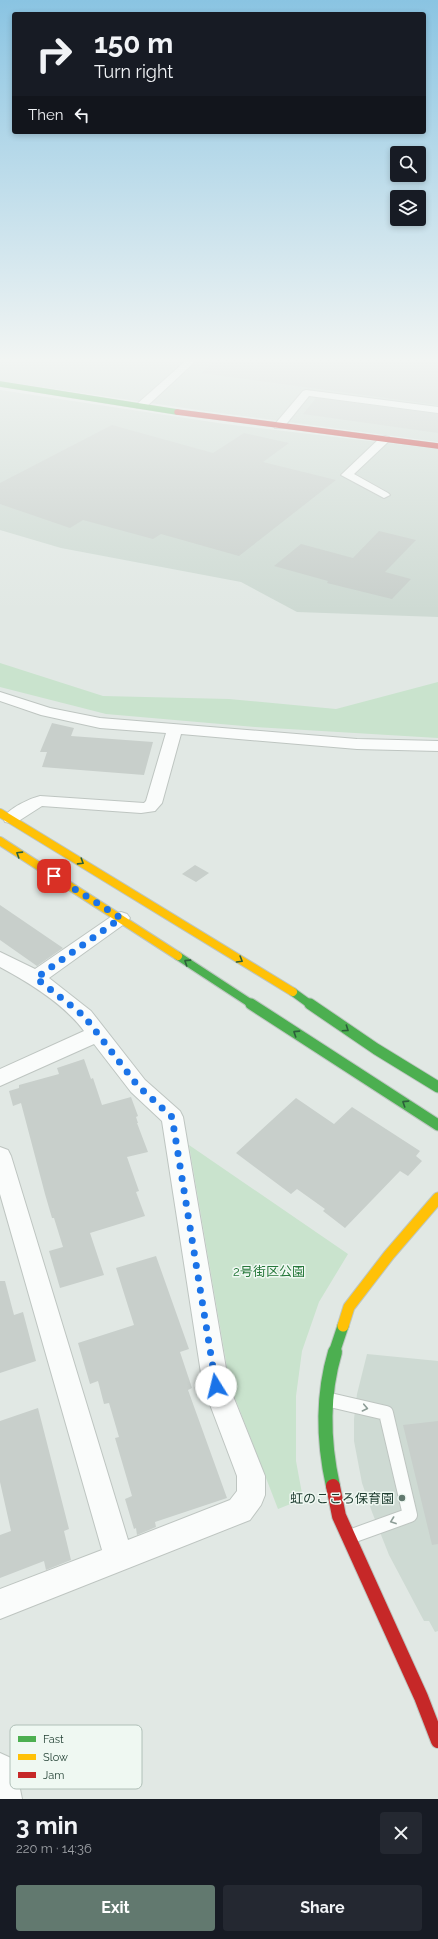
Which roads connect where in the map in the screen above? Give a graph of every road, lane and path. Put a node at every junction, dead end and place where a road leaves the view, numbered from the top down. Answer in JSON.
{"nodes":[{"id":1,"x":382,"y":442,"type":"edge"},
{"id":2,"x":407,"y":442,"type":"edge"},
{"id":3,"x":438,"y":446,"type":"edge"},
{"id":4,"x":384,"y":495,"type":"dead end"},
{"id":5,"x":0,"y":696,"type":"edge"},
{"id":6,"x":176,"y":730,"type":"junction"},
{"id":7,"x":438,"y":746,"type":"edge"},
{"id":8,"x":6,"y":816,"type":"edge"},
{"id":9,"x":0,"y":842,"type":"edge"},
{"id":10,"x":121,"y":918,"type":"junction"},
{"id":11,"x":0,"y":959,"type":"edge"},
{"id":12,"x":36,"y":978,"type":"junction"},
{"id":13,"x":98,"y":1034,"type":"junction"},
{"id":14,"x":0,"y":1078,"type":"edge"},
{"id":15,"x":438,"y":1087,"type":"edge"},
{"id":16,"x":438,"y":1124,"type":"edge"},
{"id":17,"x":0,"y":1156,"type":"edge"},
{"id":18,"x":438,"y":1198,"type":"edge"},
{"id":19,"x":327,"y":1400,"type":"junction"},
{"id":20,"x":349,"y":1538,"type":"junction"},
{"id":21,"x":119,"y":1558,"type":"junction"},
{"id":22,"x":0,"y":1604,"type":"edge"},
{"id":23,"x":430,"y":1695,"type":"edge"},
{"id":24,"x":438,"y":1741,"type":"edge"},
{"id":25,"x":0,"y":1769,"type":"edge"},
{"id":26,"x":6,"y":1799,"type":"edge"}],
"edges":[{"from":1,"to":4,"type":"street"},
{"from":2,"to":3,"type":"street"},
{"from":5,"to":6,"type":"street"},
{"from":6,"to":7,"type":"street"},
{"from":6,"to":8,"type":"street"},
{"from":8,"to":15,"type":"street","one_way":true},
{"from":10,"to":9,"type":"street","one_way":true},
{"from":10,"to":12,"type":"street"},
{"from":16,"to":10,"type":"street","one_way":true},
{"from":11,"to":12,"type":"street"},
{"from":12,"to":13,"type":"street"},
{"from":13,"to":14,"type":"street"},
{"from":13,"to":21,"type":"street"},
{"from":17,"to":21,"type":"street"},
{"from":18,"to":19,"type":"street"},
{"from":19,"to":20,"type":"street"},
{"from":19,"to":20,"type":"lane","one_way":true},
{"from":20,"to":23,"type":"street"},
{"from":21,"to":22,"type":"street"},
{"from":23,"to":24,"type":"street"},
{"from":25,"to":26,"type":"street"}]}
